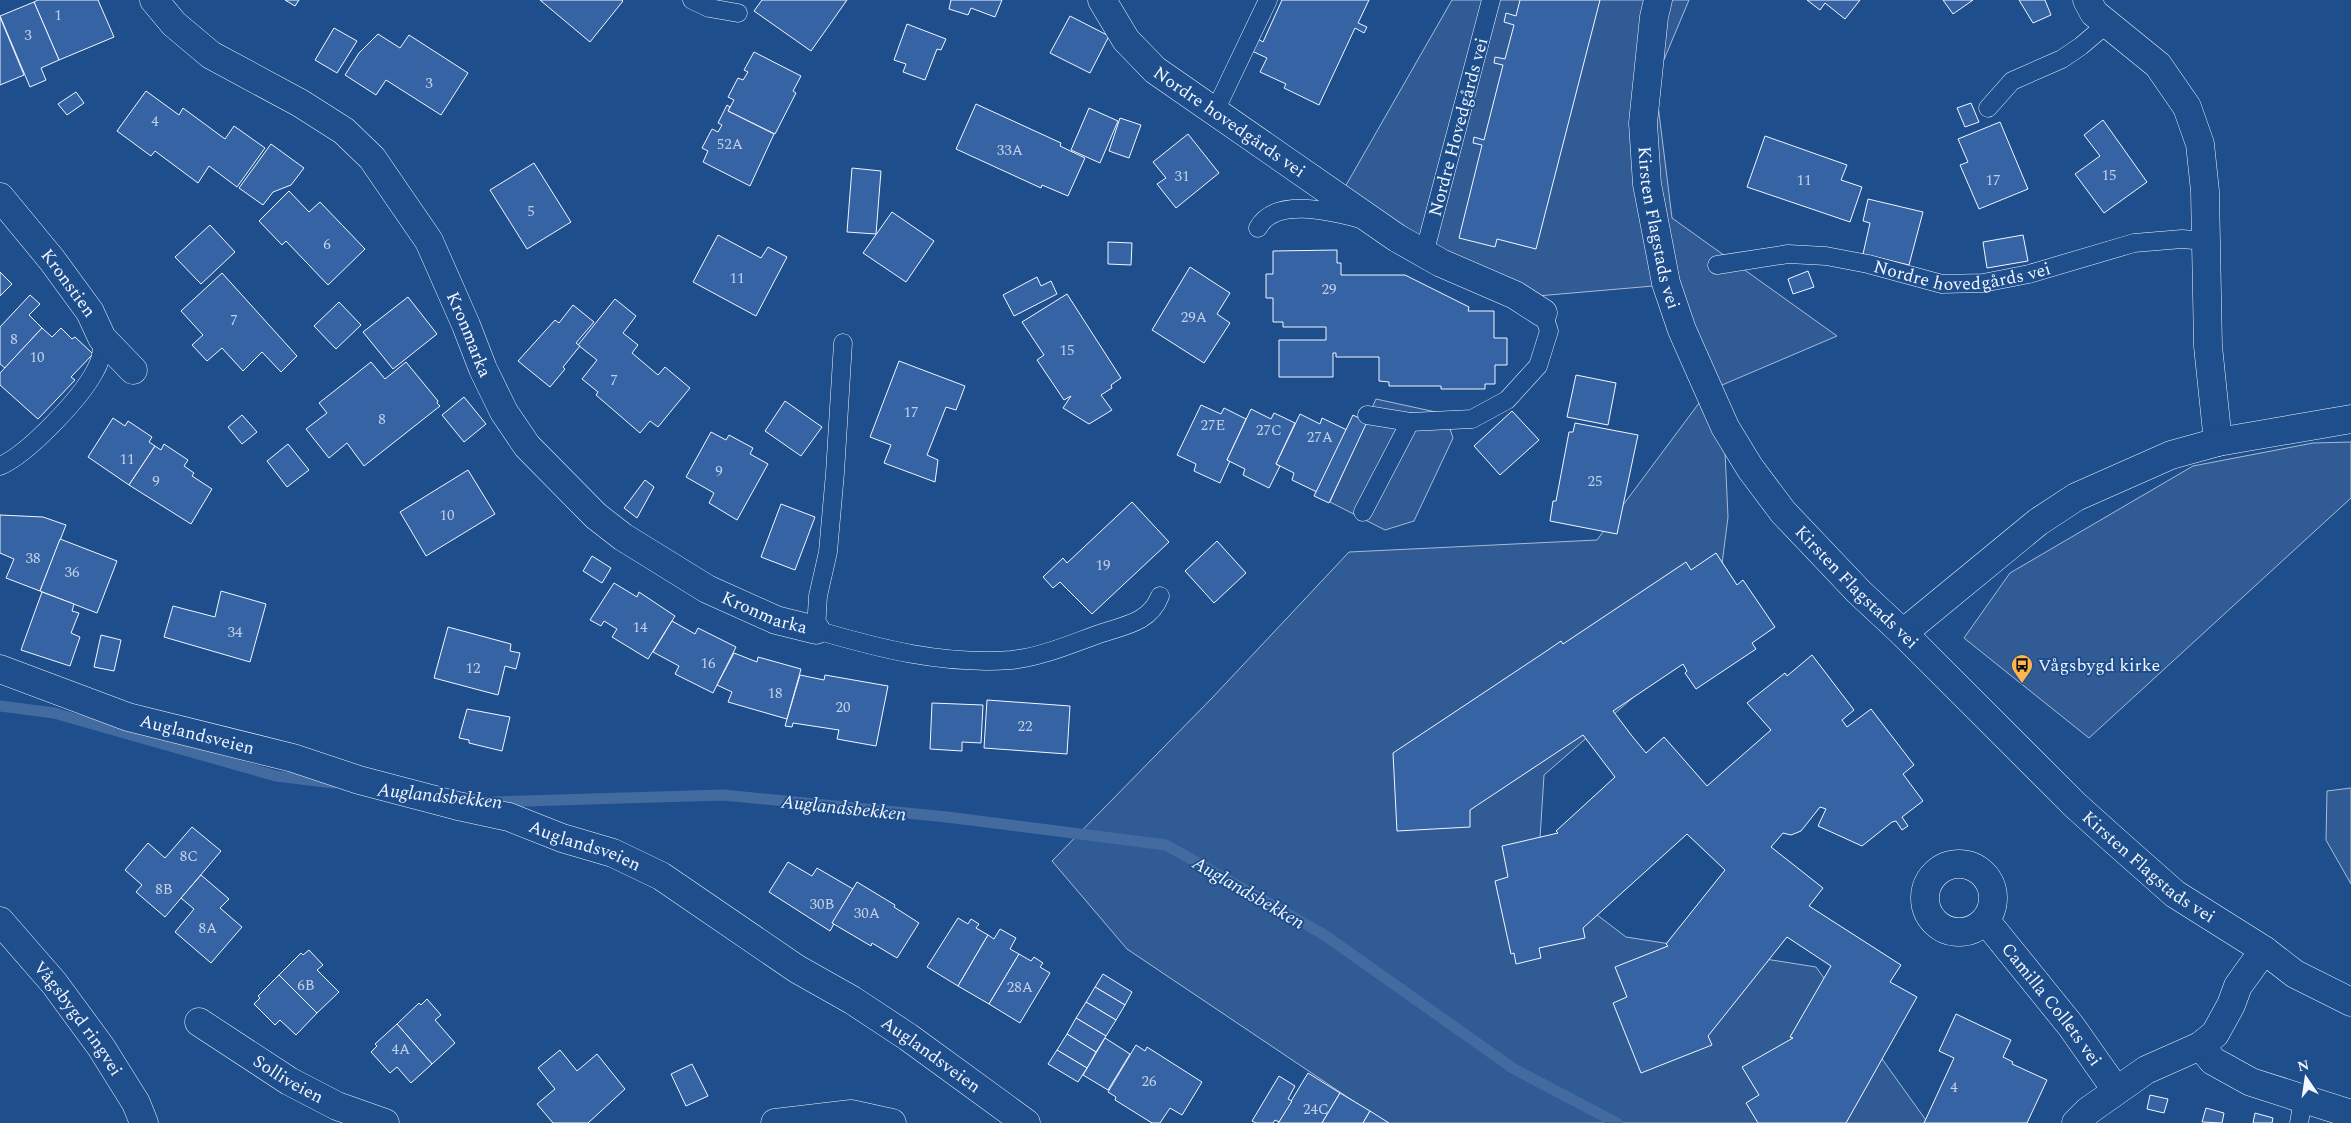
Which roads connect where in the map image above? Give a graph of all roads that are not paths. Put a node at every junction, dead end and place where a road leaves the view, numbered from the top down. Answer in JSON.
{"nodes":[{"id":1,"x":154,"y":0,"type":"edge"},
{"id":2,"x":692,"y":0,"type":"edge"},
{"id":3,"x":1102,"y":0,"type":"edge"},
{"id":4,"x":1268,"y":0,"type":"edge"},
{"id":5,"x":1491,"y":0,"type":"edge"},
{"id":6,"x":1658,"y":0,"type":"edge"},
{"id":7,"x":2087,"y":0,"type":"edge"},
{"id":8,"x":738,"y":13,"type":"dead end"},
{"id":9,"x":2108,"y":23,"type":"junction"},
{"id":10,"x":1988,"y":108,"type":"dead end"},
{"id":11,"x":1214,"y":111,"type":"junction"},
{"id":12,"x":0,"y":197,"type":"edge"},
{"id":13,"x":1376,"y":223,"type":"junction"},
{"id":14,"x":1258,"y":228,"type":"dead end"},
{"id":15,"x":2206,"y":241,"type":"junction"},
{"id":16,"x":1424,"y":254,"type":"junction"},
{"id":17,"x":1716,"y":265,"type":"dead end"},
{"id":18,"x":1543,"y":313,"type":"joint"},
{"id":19,"x":102,"y":338,"type":"junction"},
{"id":20,"x":843,"y":343,"type":"dead end"},
{"id":21,"x":133,"y":370,"type":"dead end"},
{"id":22,"x":1367,"y":415,"type":"dead end"},
{"id":23,"x":2351,"y":419,"type":"edge"},
{"id":24,"x":1410,"y":422,"type":"junction"},
{"id":25,"x":2218,"y":442,"type":"junction"},
{"id":26,"x":0,"y":466,"type":"edge"},
{"id":27,"x":1363,"y":512,"type":"dead end"},
{"id":28,"x":1160,"y":596,"type":"dead end"},
{"id":29,"x":816,"y":630,"type":"junction"},
{"id":30,"x":1903,"y":632,"type":"junction"},
{"id":31,"x":0,"y":669,"type":"edge"},
{"id":32,"x":0,"y":921,"type":"edge"},
{"id":33,"x":1986,"y":921,"type":"dead end"},
{"id":34,"x":2264,"y":950,"type":"junction"},
{"id":35,"x":2351,"y":1002,"type":"edge"},
{"id":36,"x":198,"y":1022,"type":"dead end"},
{"id":37,"x":2200,"y":1046,"type":"junction"},
{"id":38,"x":2116,"y":1090,"type":"junction"},
{"id":39,"x":2301,"y":1112,"type":"edge"},
{"id":40,"x":2351,"y":1114,"type":"edge"},
{"id":41,"x":144,"y":1123,"type":"edge"},
{"id":42,"x":385,"y":1123,"type":"edge"},
{"id":43,"x":775,"y":1123,"type":"edge"},
{"id":44,"x":892,"y":1123,"type":"edge"},
{"id":45,"x":1026,"y":1123,"type":"edge"},
{"id":46,"x":2076,"y":1123,"type":"edge"}],
"edges":[{"from":1,"to":29,"type":"street","name":"Kronmarka"},
{"from":2,"to":8,"type":"lane"},
{"from":3,"to":11,"type":"street","name":"Nordre hovedgårds vei"},
{"from":4,"to":11,"type":"lane","name":"Nordre Hovedgårds vei"},
{"from":5,"to":16,"type":"lane","name":"Nordre Hovedgårds vei"},
{"from":6,"to":30,"type":"street","name":"Kirsten Flagstads vei"},
{"from":7,"to":9,"type":"street"},
{"from":9,"to":10,"type":"lane"},
{"from":9,"to":15,"type":"street"},
{"from":11,"to":13,"type":"street","name":"Nordre hovedgårds vei"},
{"from":12,"to":19,"type":"street","name":"Kronstien"},
{"from":13,"to":14,"type":"lane","name":"Nordre hovedgårds vei"},
{"from":13,"to":16,"type":"street","name":"Nordre hovedgårds vei"},
{"from":15,"to":17,"type":"lane","name":"Nordre hovedgårds vei"},
{"from":15,"to":25,"type":"street"},
{"from":16,"to":18,"type":"street","name":"Nordre hovedgårds vei"},
{"from":18,"to":24,"type":"lane","name":"Nordre hovedgårds vei"},
{"from":19,"to":21,"type":"street","name":"Kronstien"},
{"from":19,"to":26,"type":"lane"},
{"from":20,"to":29,"type":"lane","name":"Kronmarka"},
{"from":22,"to":24,"type":"lane","name":"Nordre hovedgårds vei"},
{"from":23,"to":25,"type":"street"},
{"from":24,"to":27,"type":"lane"},
{"from":25,"to":30,"type":"street"},
{"from":28,"to":29,"type":"lane","name":"Kronmarka"},
{"from":30,"to":34,"type":"street","name":"Kirsten Flagstads vei"},
{"from":31,"to":45,"type":"street","name":"Auglandsveien"},
{"from":32,"to":41,"type":"street","name":"Vågsbygd ringvei"},
{"from":33,"to":38,"type":"street","name":"Camilla Collets vei"},
{"from":34,"to":35,"type":"street","name":"Kirsten Flagstads vei"},
{"from":34,"to":37,"type":"street"},
{"from":36,"to":42,"type":"street","name":"Solliveien"},
{"from":37,"to":38,"type":"street"},
{"from":37,"to":39,"type":"street"},
{"from":38,"to":46,"type":"street"},
{"from":39,"to":40,"type":"street"},
{"from":43,"to":44,"type":"street"}]}
